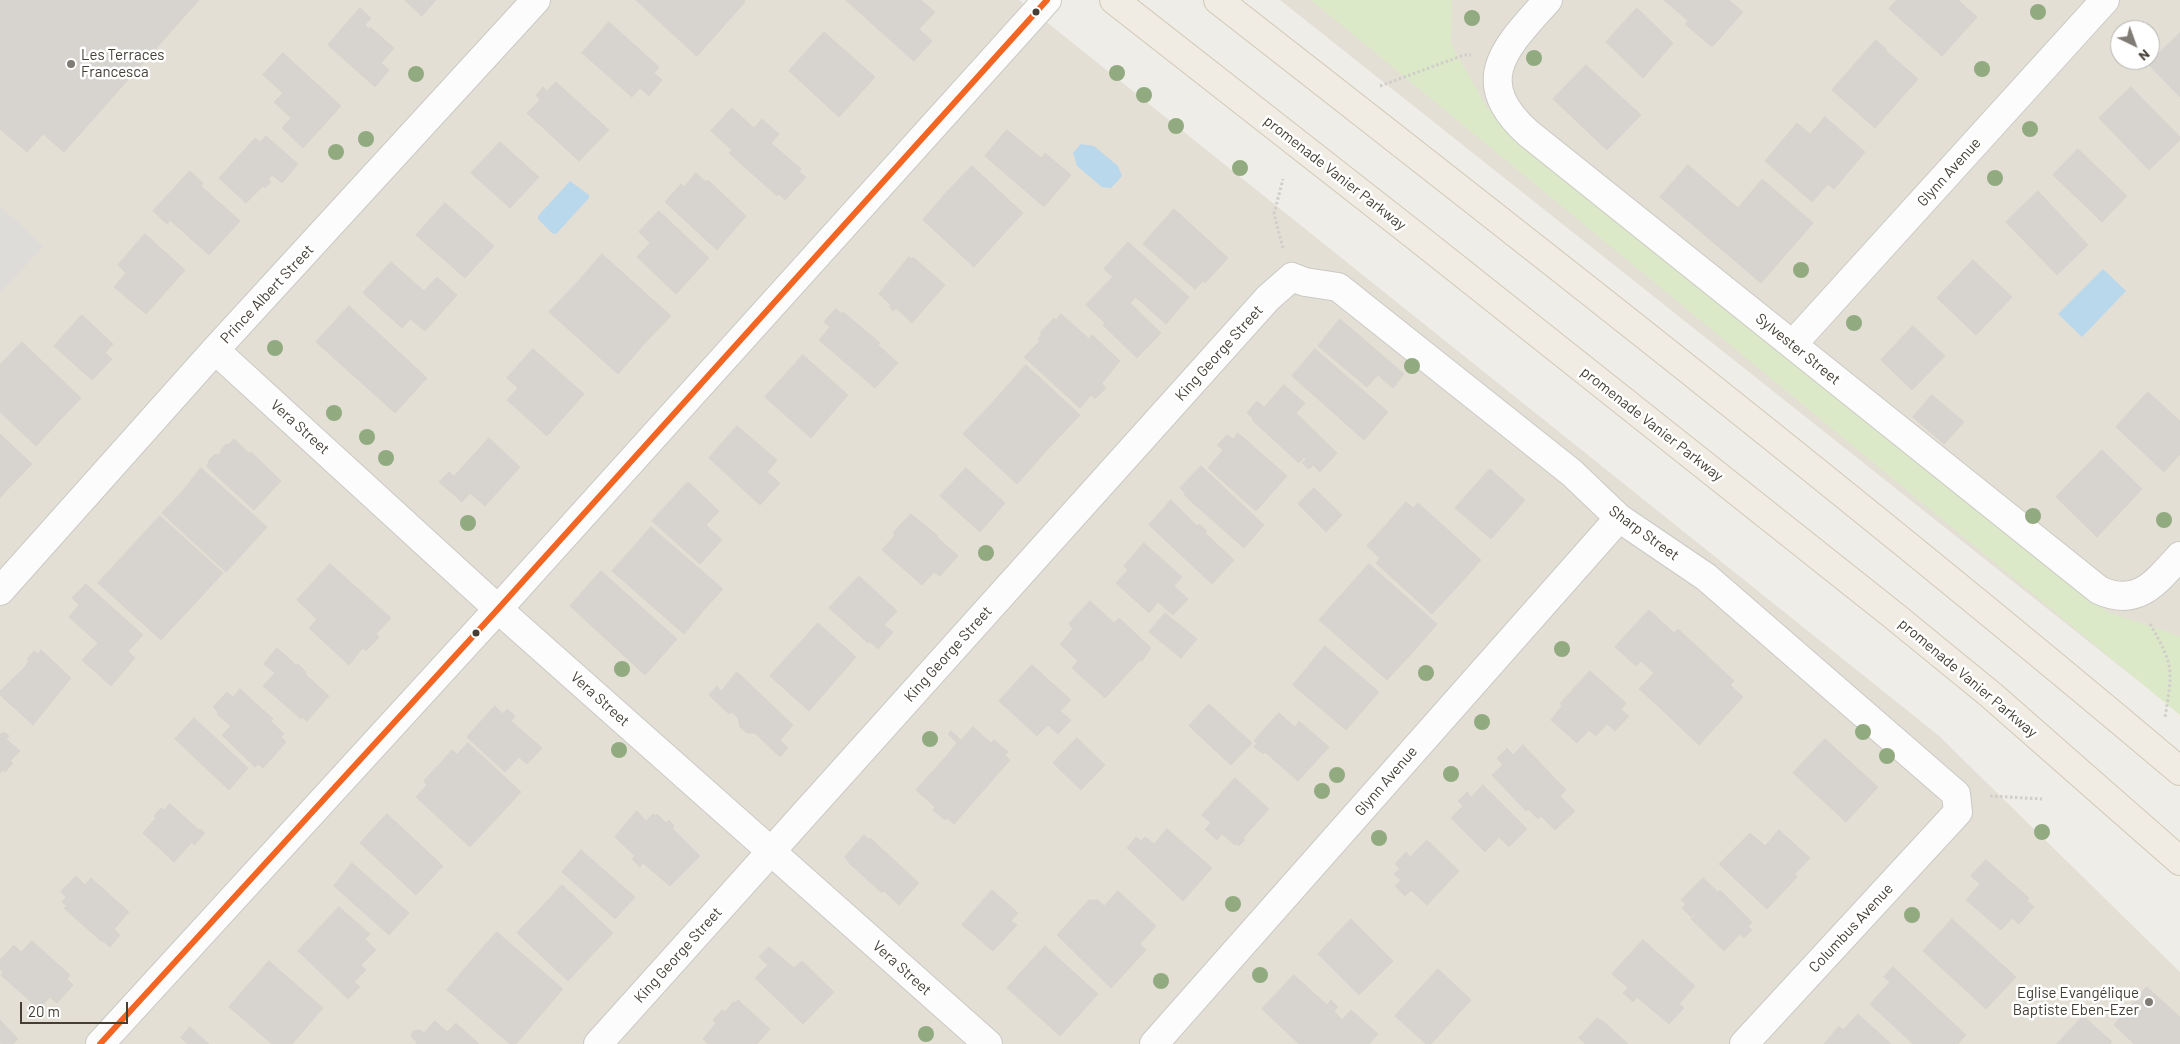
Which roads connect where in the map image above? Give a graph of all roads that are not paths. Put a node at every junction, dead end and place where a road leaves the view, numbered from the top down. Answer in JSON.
{"nodes":[{"id":1,"x":536,"y":0,"type":"edge"},
{"id":2,"x":1047,"y":0,"type":"edge"},
{"id":3,"x":1114,"y":0,"type":"edge"},
{"id":4,"x":1218,"y":0,"type":"edge"},
{"id":5,"x":1548,"y":0,"type":"edge"},
{"id":6,"x":2105,"y":0,"type":"edge"},
{"id":7,"x":1299,"y":279,"type":"joint"},
{"id":8,"x":1793,"y":344,"type":"junction"},
{"id":9,"x":215,"y":350,"type":"junction"},
{"id":10,"x":1619,"y":518,"type":"junction"},
{"id":11,"x":2180,"y":556,"type":"edge"},
{"id":12,"x":0,"y":591,"type":"edge"},
{"id":13,"x":498,"y":609,"type":"junction"},
{"id":14,"x":2180,"y":771,"type":"edge"},
{"id":15,"x":1957,"y":803,"type":"joint"},
{"id":16,"x":2115,"y":804,"type":"junction"},
{"id":17,"x":770,"y":851,"type":"junction"},
{"id":18,"x":2180,"y":861,"type":"edge"},
{"id":19,"x":2180,"y":875,"type":"edge"},
{"id":20,"x":100,"y":1044,"type":"edge"},
{"id":21,"x":598,"y":1044,"type":"edge"},
{"id":22,"x":988,"y":1044,"type":"edge"},
{"id":23,"x":1154,"y":1044,"type":"edge"},
{"id":24,"x":1744,"y":1044,"type":"edge"}],
"edges":[{"from":1,"to":9,"type":"street","name":"Prince Albert Street"},
{"from":2,"to":13,"type":"street"},
{"from":3,"to":16,"type":"main road","name":"promenade Vanier Parkway"},
{"from":4,"to":14,"type":"main road"},
{"from":5,"to":8,"type":"street","name":"Sylvester Street"},
{"from":6,"to":8,"type":"street","name":"Glynn Avenue"},
{"from":7,"to":10,"type":"street","name":"Sharp Street"},
{"from":7,"to":17,"type":"street","name":"King George Street"},
{"from":8,"to":11,"type":"street","name":"Sylvester Street"},
{"from":9,"to":12,"type":"street","name":"Prince Albert Street"},
{"from":9,"to":13,"type":"street","name":"Vera Street"},
{"from":10,"to":15,"type":"street","name":"Sharp Street"},
{"from":10,"to":23,"type":"street","name":"Glynn Avenue"},
{"from":13,"to":17,"type":"street","name":"Vera Street"},
{"from":13,"to":20,"type":"street"},
{"from":15,"to":24,"type":"street","name":"Columbus Avenue"},
{"from":16,"to":18,"type":"main road","name":"promenade Vanier Parkway"},
{"from":16,"to":19,"type":"main road"},
{"from":17,"to":21,"type":"street","name":"King George Street"},
{"from":17,"to":22,"type":"street","name":"Vera Street"}]}
